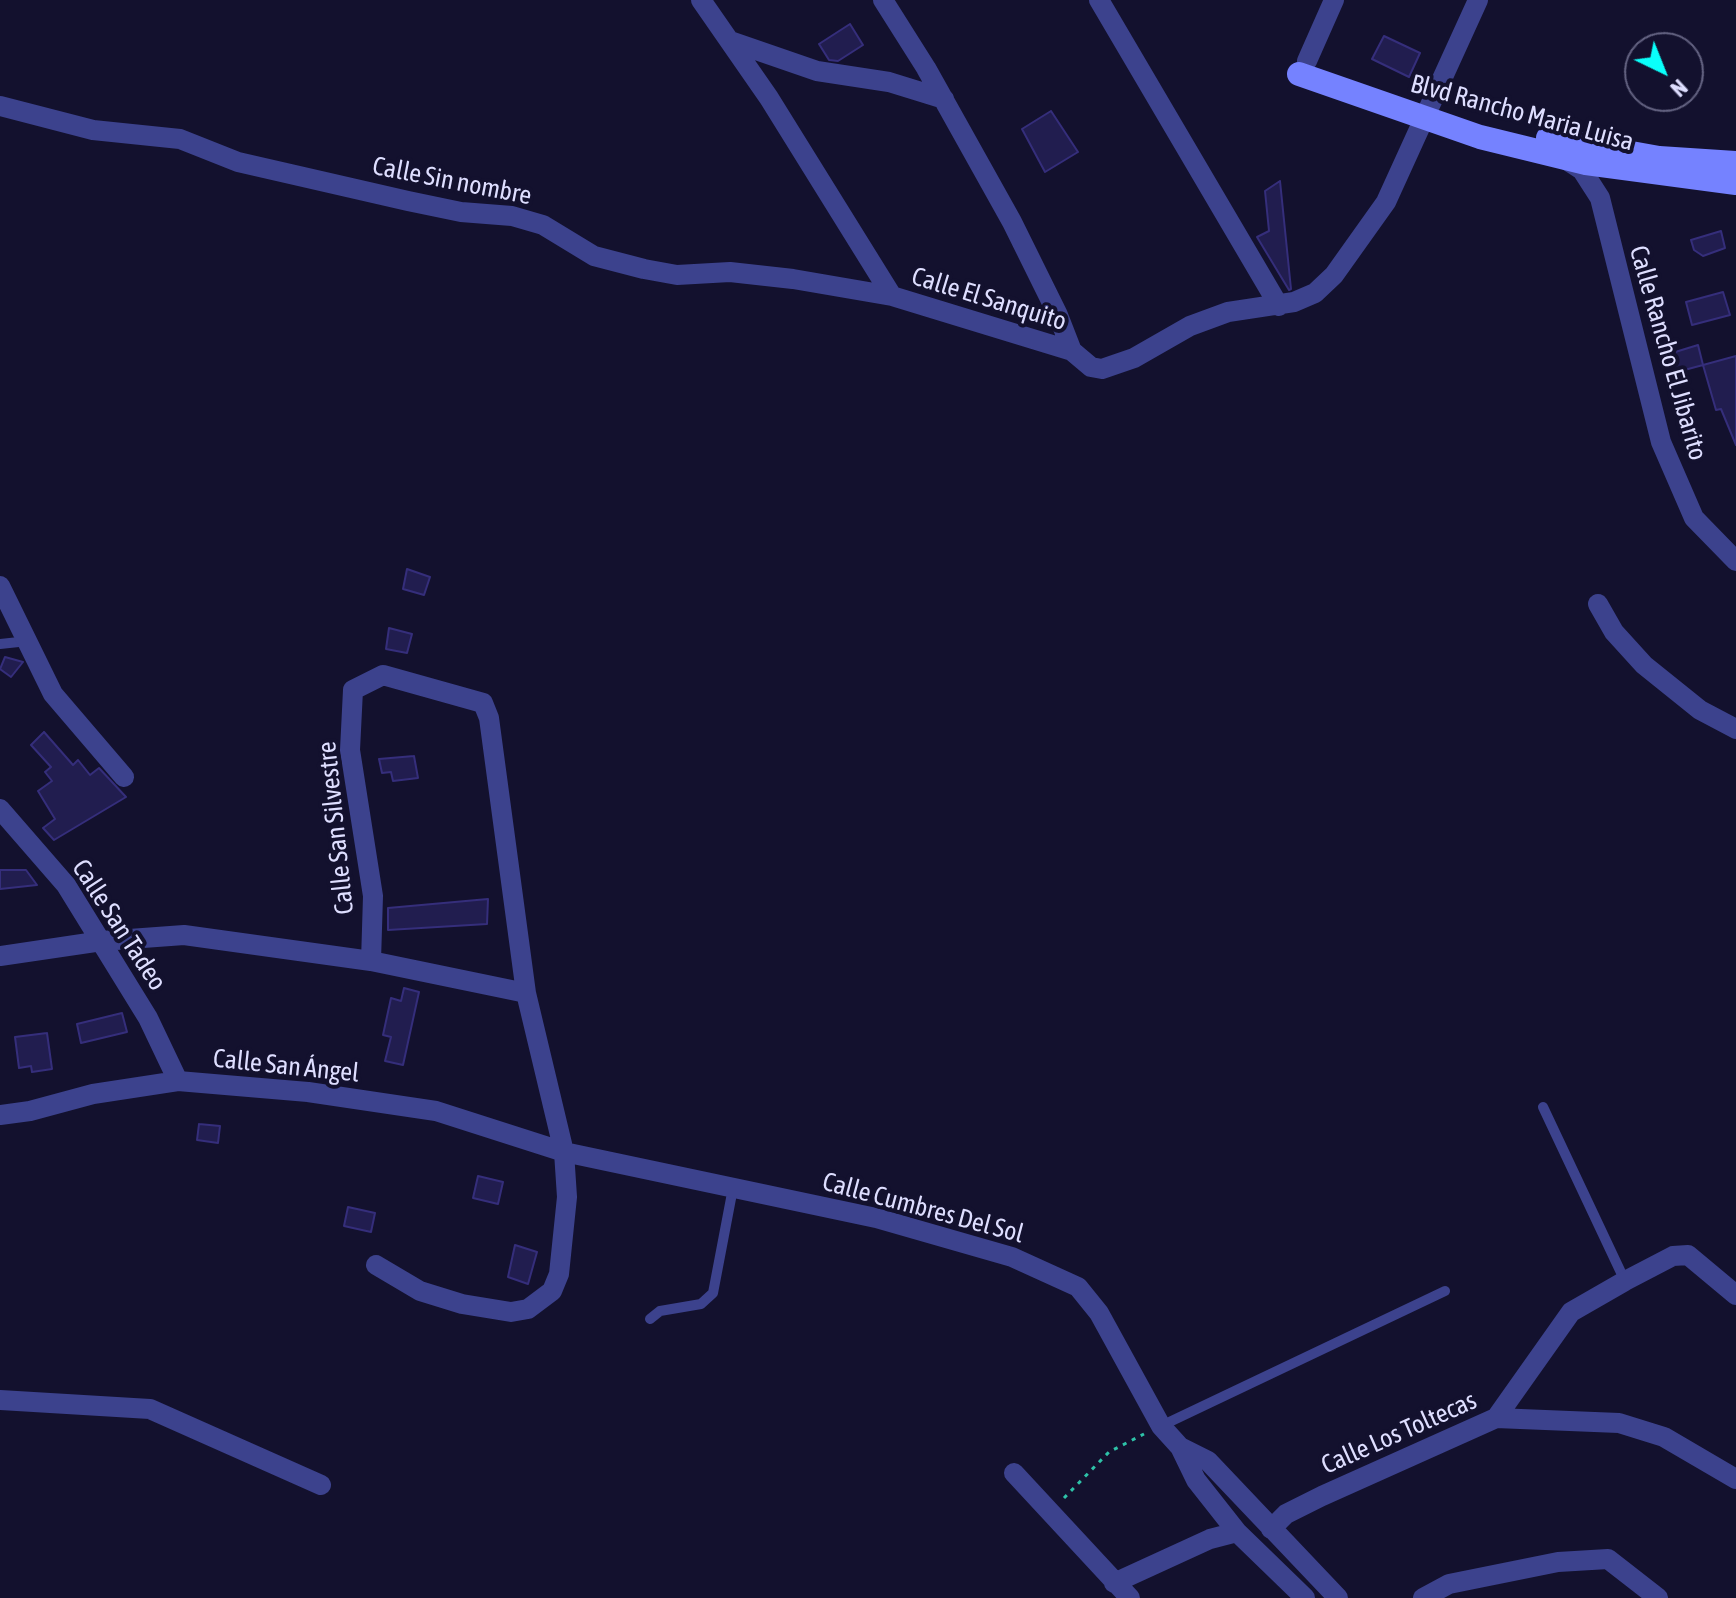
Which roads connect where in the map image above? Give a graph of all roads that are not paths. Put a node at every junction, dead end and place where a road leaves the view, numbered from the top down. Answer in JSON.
{"nodes":[{"id":1,"x":701,"y":0,"type":"edge"},
{"id":2,"x":883,"y":0,"type":"edge"},
{"id":3,"x":1099,"y":0,"type":"edge"},
{"id":4,"x":1334,"y":0,"type":"edge"},
{"id":5,"x":1478,"y":0,"type":"edge"},
{"id":6,"x":730,"y":41,"type":"junction"},
{"id":7,"x":1303,"y":68,"type":"joint"},
{"id":8,"x":944,"y":99,"type":"junction"},
{"id":9,"x":0,"y":106,"type":"edge"},
{"id":10,"x":1427,"y":112,"type":"junction"},
{"id":11,"x":1561,"y":156,"type":"junction"},
{"id":12,"x":1736,"y":163,"type":"edge"},
{"id":13,"x":1736,"y":183,"type":"edge"},
{"id":14,"x":892,"y":296,"type":"junction"},
{"id":15,"x":1279,"y":306,"type":"junction"},
{"id":16,"x":1072,"y":351,"type":"junction"},
{"id":17,"x":1736,"y":561,"type":"edge"},
{"id":18,"x":0,"y":586,"type":"edge"},
{"id":19,"x":1598,"y":604,"type":"dead end"},
{"id":20,"x":28,"y":641,"type":"junction"},
{"id":21,"x":0,"y":644,"type":"edge"},
{"id":22,"x":1736,"y":729,"type":"edge"},
{"id":23,"x":124,"y":777,"type":"dead end"},
{"id":24,"x":2,"y":812,"type":"edge"},
{"id":25,"x":102,"y":941,"type":"junction"},
{"id":26,"x":0,"y":956,"type":"edge"},
{"id":27,"x":371,"y":961,"type":"junction"},
{"id":28,"x":526,"y":993,"type":"junction"},
{"id":29,"x":178,"y":1081,"type":"junction"},
{"id":30,"x":1543,"y":1107,"type":"dead end"},
{"id":31,"x":0,"y":1115,"type":"edge"},
{"id":32,"x":564,"y":1152,"type":"junction"},
{"id":33,"x":733,"y":1188,"type":"junction"},
{"id":34,"x":376,"y":1265,"type":"dead end"},
{"id":35,"x":1625,"y":1281,"type":"junction"},
{"id":36,"x":1445,"y":1291,"type":"dead end"},
{"id":37,"x":1736,"y":1295,"type":"edge"},
{"id":38,"x":650,"y":1319,"type":"dead end"},
{"id":39,"x":0,"y":1400,"type":"edge"},
{"id":40,"x":1496,"y":1418,"type":"junction"},
{"id":41,"x":1161,"y":1426,"type":"junction"},
{"id":42,"x":1180,"y":1447,"type":"junction"},
{"id":43,"x":1014,"y":1473,"type":"dead end"},
{"id":44,"x":1736,"y":1479,"type":"edge"},
{"id":45,"x":321,"y":1485,"type":"dead end"},
{"id":46,"x":1271,"y":1529,"type":"junction"},
{"id":47,"x":1237,"y":1532,"type":"junction"},
{"id":48,"x":1114,"y":1583,"type":"junction"},
{"id":49,"x":1130,"y":1598,"type":"edge"},
{"id":50,"x":1305,"y":1598,"type":"edge"},
{"id":51,"x":1338,"y":1598,"type":"edge"},
{"id":52,"x":1423,"y":1598,"type":"edge"},
{"id":53,"x":1658,"y":1598,"type":"edge"}],
"edges":[{"from":1,"to":6,"type":"street"},
{"from":2,"to":8,"type":"street"},
{"from":3,"to":15,"type":"street"},
{"from":4,"to":7,"type":"street"},
{"from":5,"to":10,"type":"street","name":"Calle El Sanquito"},
{"from":6,"to":8,"type":"street"},
{"from":6,"to":14,"type":"street"},
{"from":7,"to":10,"type":"street","name":"Blvd Rancho Maria Luisa"},
{"from":8,"to":16,"type":"street"},
{"from":9,"to":14,"type":"street","name":"Calle Sin nombre"},
{"from":10,"to":11,"type":"street","name":"Blvd Rancho Maria Luisa"},
{"from":10,"to":12,"type":"street","name":"Blvd Rancho Maria Luisa"},
{"from":10,"to":15,"type":"street","name":"Calle El Sanquito"},
{"from":11,"to":13,"type":"street","name":"Blvd Rancho Maria Luisa"},
{"from":11,"to":17,"type":"street","name":"Calle Rancho El Jibarito"},
{"from":14,"to":16,"type":"street","name":"Calle El Sanquito"},
{"from":15,"to":16,"type":"street","name":"Calle El Sanquito"},
{"from":18,"to":20,"type":"street"},
{"from":19,"to":22,"type":"street"},
{"from":20,"to":21,"type":"lane"},
{"from":20,"to":23,"type":"street"},
{"from":24,"to":25,"type":"street","name":"Calle San Tadeo"},
{"from":25,"to":26,"type":"street"},
{"from":25,"to":27,"type":"street"},
{"from":25,"to":29,"type":"street","name":"Calle San Tadeo"},
{"from":27,"to":28,"type":"street"},
{"from":27,"to":28,"type":"street","name":"Calle San Silvestre"},
{"from":28,"to":32,"type":"street"},
{"from":29,"to":31,"type":"street","name":"Calle San Ángel"},
{"from":29,"to":32,"type":"street","name":"Calle San Ángel"},
{"from":30,"to":35,"type":"lane"},
{"from":32,"to":33,"type":"street","name":"Calle Cumbres Del Sol"},
{"from":32,"to":34,"type":"street"},
{"from":33,"to":38,"type":"lane"},
{"from":33,"to":41,"type":"street","name":"Calle Cumbres Del Sol"},
{"from":35,"to":37,"type":"street"},
{"from":35,"to":40,"type":"street"},
{"from":36,"to":41,"type":"lane"},
{"from":39,"to":45,"type":"street"},
{"from":40,"to":44,"type":"street","name":"Calle Los Toltecas"},
{"from":40,"to":46,"type":"street","name":"Calle Los Toltecas"},
{"from":41,"to":42,"type":"street","name":"Calle Cumbres Del Sol"},
{"from":42,"to":46,"type":"street","name":"Calle Cumbres Del Sol"},
{"from":42,"to":47,"type":"street","name":"Calle Cumbres Del Sol"},
{"from":43,"to":48,"type":"street"},
{"from":46,"to":51,"type":"street","name":"Calle Cumbres Del Sol"},
{"from":47,"to":48,"type":"street"},
{"from":47,"to":50,"type":"street","name":"Calle Cumbres Del Sol"},
{"from":48,"to":49,"type":"street"},
{"from":52,"to":53,"type":"street"}]}
